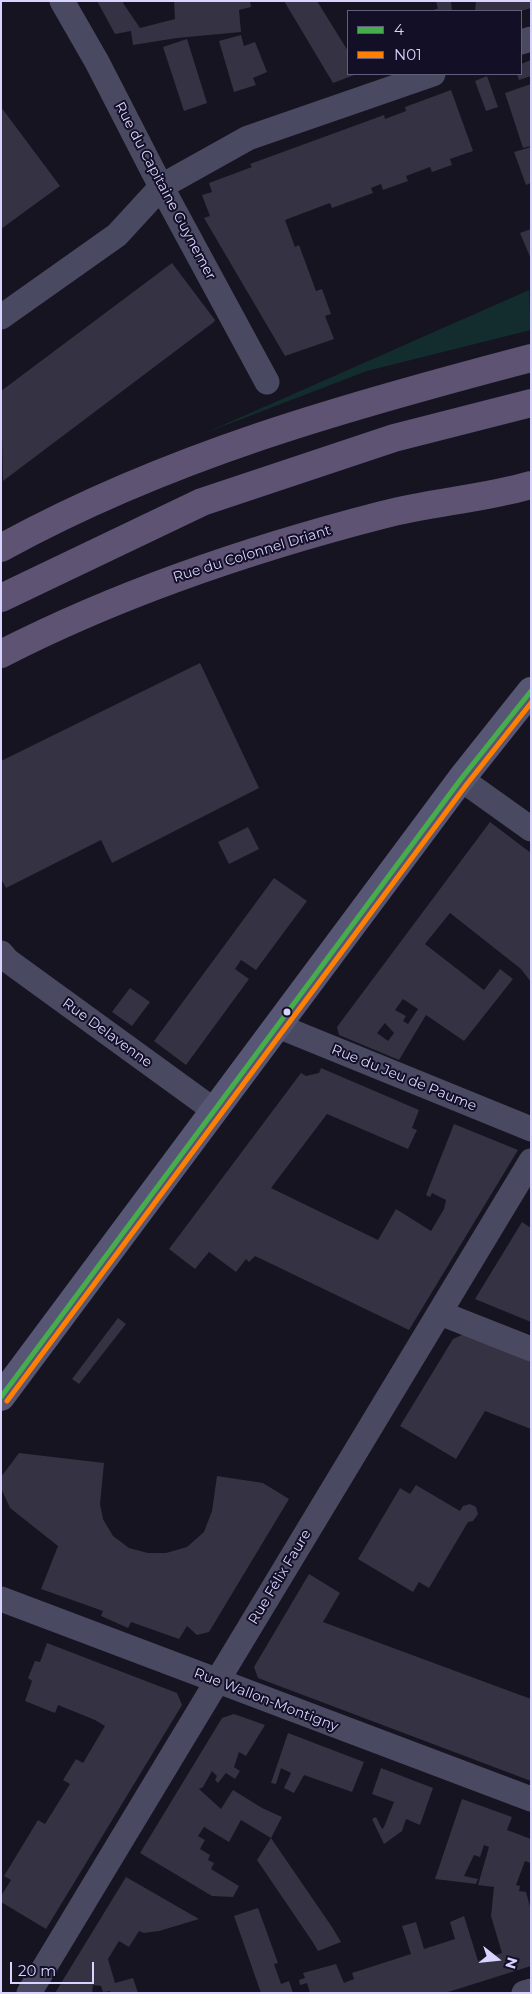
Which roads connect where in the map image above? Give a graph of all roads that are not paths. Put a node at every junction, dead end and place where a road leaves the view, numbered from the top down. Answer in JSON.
{"nodes":[{"id":1,"x":62,"y":1,"type":"edge"},
{"id":2,"x":430,"y":75,"type":"edge"},
{"id":3,"x":162,"y":186,"type":"junction"},
{"id":4,"x":1,"y":317,"type":"edge"},
{"id":5,"x":531,"y":358,"type":"edge"},
{"id":6,"x":266,"y":382,"type":"dead end"},
{"id":7,"x":531,"y":403,"type":"edge"},
{"id":8,"x":526,"y":488,"type":"edge"},
{"id":9,"x":1,"y":548,"type":"edge"},
{"id":10,"x":1,"y":598,"type":"edge"},
{"id":11,"x":1,"y":654,"type":"edge"},
{"id":12,"x":531,"y":691,"type":"edge"},
{"id":13,"x":461,"y":779,"type":"junction"},
{"id":14,"x":531,"y":829,"type":"edge"},
{"id":15,"x":1,"y":953,"type":"edge"},
{"id":16,"x":278,"y":1026,"type":"junction"},
{"id":17,"x":215,"y":1110,"type":"junction"},
{"id":18,"x":531,"y":1129,"type":"edge"},
{"id":19,"x":531,"y":1162,"type":"edge"},
{"id":20,"x":440,"y":1313,"type":"junction"},
{"id":21,"x":531,"y":1349,"type":"edge"},
{"id":22,"x":1,"y":1397,"type":"edge"},
{"id":23,"x":1,"y":1599,"type":"edge"},
{"id":24,"x":217,"y":1682,"type":"junction"},
{"id":25,"x":531,"y":1799,"type":"edge"},
{"id":26,"x":531,"y":1991,"type":"edge"},
{"id":27,"x":29,"y":1993,"type":"edge"},
{"id":28,"x":524,"y":1993,"type":"edge"}],
"edges":[{"from":1,"to":3,"type":"street","name":"Rue du Capitaine Guynemer"},
{"from":2,"to":3,"type":"street"},
{"from":3,"to":4,"type":"street"},
{"from":3,"to":6,"type":"street","name":"Rue du Capitaine Guynemer"},
{"from":5,"to":9,"type":"main road"},
{"from":7,"to":10,"type":"main road"},
{"from":8,"to":11,"type":"main road","name":"Rue du Colonnel Driant"},
{"from":12,"to":13,"type":"main road"},
{"from":13,"to":14,"type":"street"},
{"from":13,"to":16,"type":"main road"},
{"from":15,"to":17,"type":"street","name":"Rue Delavenne"},
{"from":16,"to":17,"type":"main road"},
{"from":16,"to":18,"type":"street","name":"Rue du Jeu de Paume"},
{"from":17,"to":22,"type":"main road"},
{"from":19,"to":20,"type":"street","name":"Rue Félix Faure"},
{"from":20,"to":21,"type":"street"},
{"from":20,"to":24,"type":"street","name":"Rue Félix Faure"},
{"from":23,"to":24,"type":"street","name":"Rue Wallon-Montigny"},
{"from":24,"to":25,"type":"street","name":"Rue Wallon-Montigny"},
{"from":24,"to":27,"type":"street","name":"Rue Félix Faure"},
{"from":26,"to":28,"type":"street"}]}
